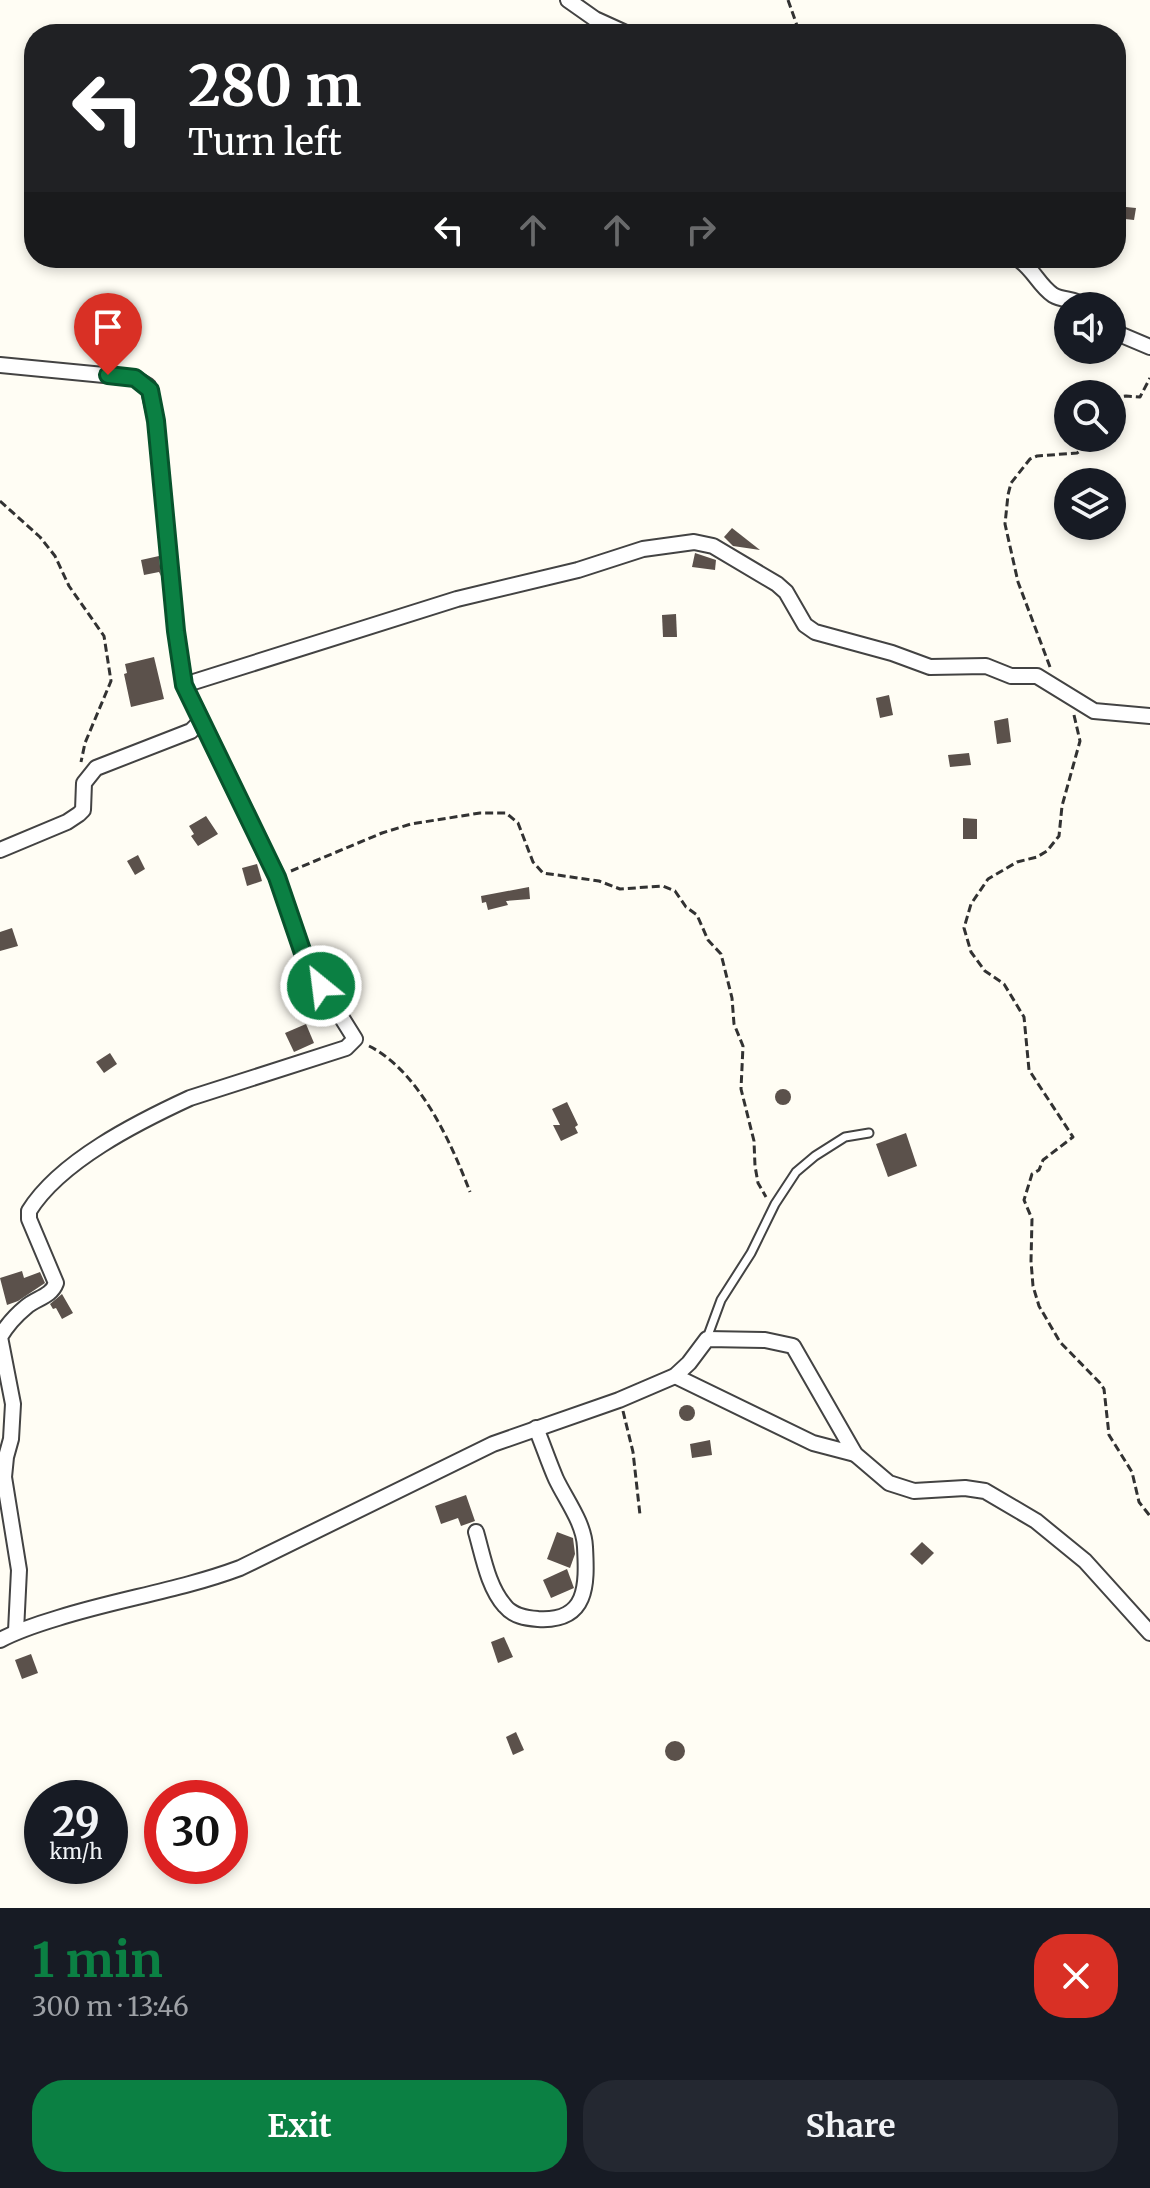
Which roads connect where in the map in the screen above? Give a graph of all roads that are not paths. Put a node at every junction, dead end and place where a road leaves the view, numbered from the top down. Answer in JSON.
{"nodes":[{"id":1,"x":568,"y":0,"type":"edge"},
{"id":2,"x":606,"y":24,"type":"edge"},
{"id":3,"x":1029,"y":268,"type":"edge"},
{"id":4,"x":1054,"y":295,"type":"edge"},
{"id":5,"x":1126,"y":337,"type":"edge"},
{"id":6,"x":1150,"y":347,"type":"edge"},
{"id":7,"x":0,"y":365,"type":"edge"},
{"id":8,"x":184,"y":685,"type":"junction"},
{"id":9,"x":1150,"y":716,"type":"edge"},
{"id":10,"x":201,"y":721,"type":"junction"},
{"id":11,"x":0,"y":850,"type":"edge"},
{"id":12,"x":869,"y":1133,"type":"dead end"},
{"id":13,"x":707,"y":1339,"type":"junction"},
{"id":14,"x":675,"y":1376,"type":"junction"},
{"id":15,"x":536,"y":1428,"type":"junction"},
{"id":16,"x":855,"y":1454,"type":"junction"},
{"id":17,"x":476,"y":1532,"type":"dead end"},
{"id":18,"x":16,"y":1631,"type":"junction"},
{"id":19,"x":1150,"y":1633,"type":"edge"},
{"id":20,"x":0,"y":1640,"type":"edge"}],
"edges":[{"from":1,"to":2,"type":"street"},
{"from":3,"to":4,"type":"street"},
{"from":5,"to":6,"type":"street"},
{"from":7,"to":8,"type":"street"},
{"from":8,"to":9,"type":"street"},
{"from":8,"to":10,"type":"street"},
{"from":10,"to":11,"type":"street"},
{"from":10,"to":18,"type":"street"},
{"from":12,"to":13,"type":"lane"},
{"from":13,"to":14,"type":"street"},
{"from":13,"to":16,"type":"street"},
{"from":14,"to":15,"type":"street"},
{"from":14,"to":16,"type":"street"},
{"from":15,"to":17,"type":"street"},
{"from":15,"to":18,"type":"street"},
{"from":16,"to":19,"type":"street"},
{"from":18,"to":20,"type":"street"}]}
